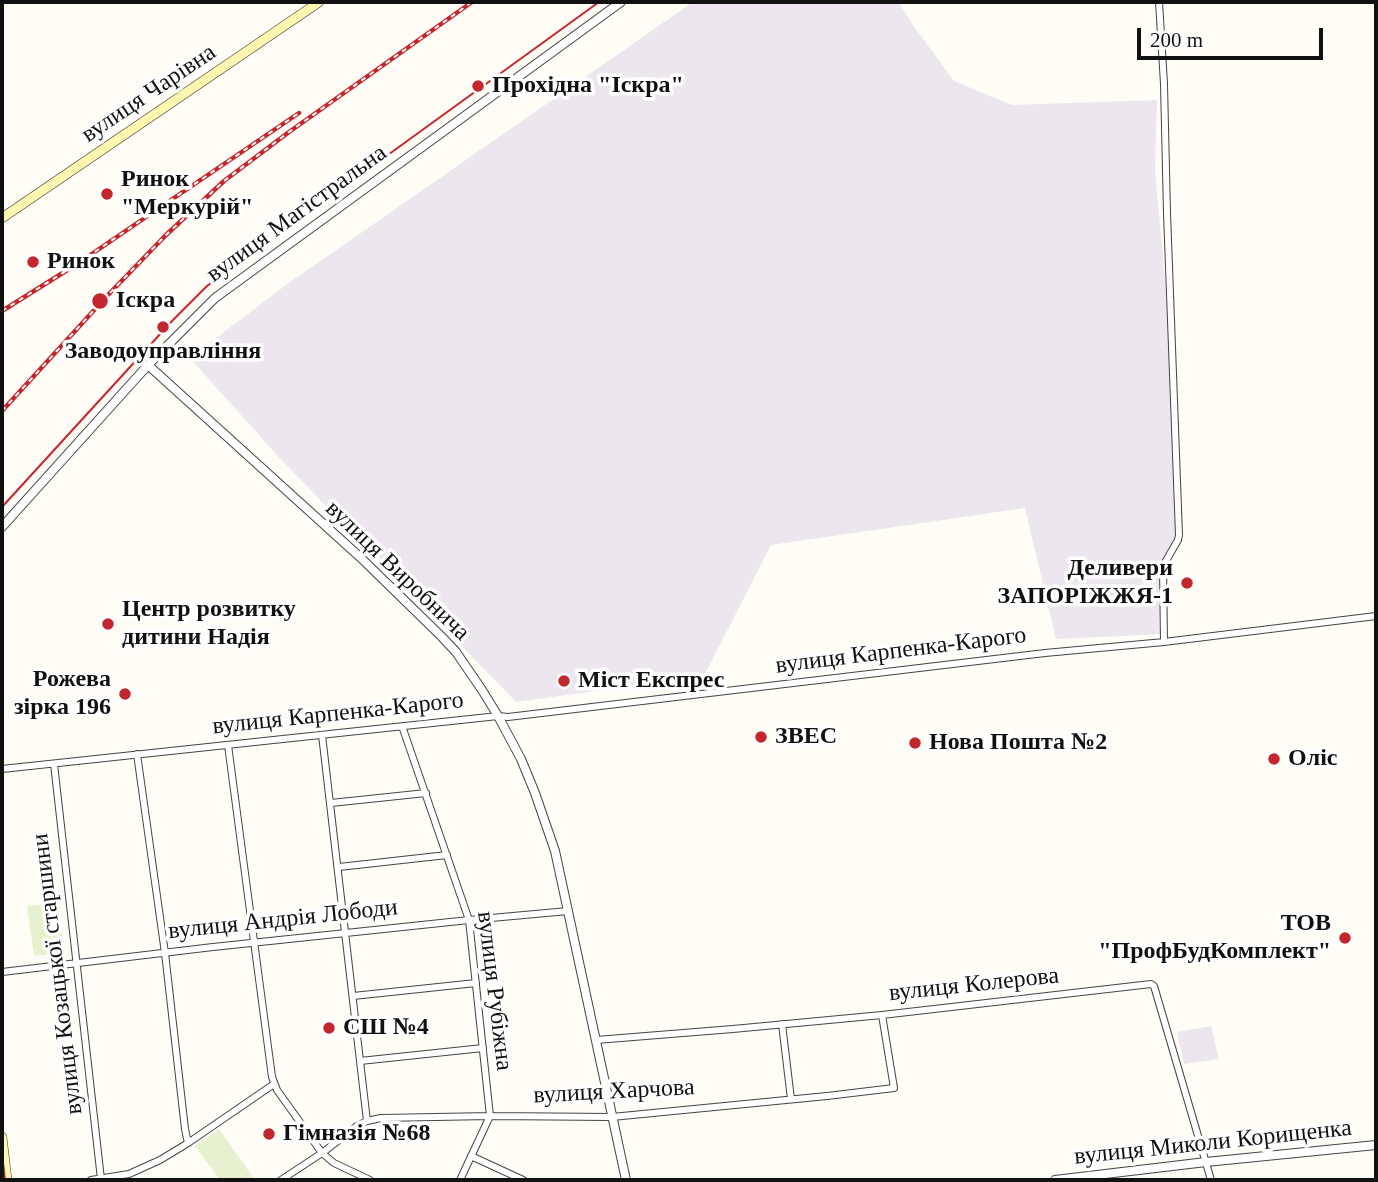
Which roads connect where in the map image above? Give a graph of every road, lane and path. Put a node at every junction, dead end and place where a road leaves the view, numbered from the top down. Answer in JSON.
{"nodes":[{"id":1,"x":319,"y":2,"type":"edge"},
{"id":2,"x":621,"y":2,"type":"edge"},
{"id":3,"x":1159,"y":2,"type":"edge"},
{"id":4,"x":2,"y":218,"type":"edge"},
{"id":5,"x":148,"y":365,"type":"junction"},
{"id":6,"x":2,"y":527,"type":"edge"},
{"id":7,"x":1376,"y":616,"type":"edge"},
{"id":8,"x":1164,"y":642,"type":"junction"},
{"id":9,"x":498,"y":716,"type":"junction"},
{"id":10,"x":402,"y":726,"type":"junction"},
{"id":11,"x":322,"y":735,"type":"junction"},
{"id":12,"x":229,"y":745,"type":"junction"},
{"id":13,"x":137,"y":754,"type":"junction"},
{"id":14,"x":54,"y":764,"type":"junction"},
{"id":15,"x":2,"y":769,"type":"edge"},
{"id":16,"x":426,"y":793,"type":"junction"},
{"id":17,"x":331,"y":803,"type":"junction"},
{"id":18,"x":447,"y":855,"type":"junction"},
{"id":19,"x":338,"y":867,"type":"junction"},
{"id":20,"x":568,"y":911,"type":"junction"},
{"id":21,"x":469,"y":920,"type":"junction"},
{"id":22,"x":346,"y":933,"type":"junction"},
{"id":23,"x":254,"y":943,"type":"junction"},
{"id":24,"x":165,"y":953,"type":"junction"},
{"id":25,"x":76,"y":963,"type":"junction"},
{"id":26,"x":2,"y":972,"type":"edge"},
{"id":27,"x":475,"y":983,"type":"junction"},
{"id":28,"x":354,"y":996,"type":"junction"},
{"id":29,"x":883,"y":1015,"type":"junction"},
{"id":30,"x":782,"y":1024,"type":"junction"},
{"id":31,"x":596,"y":1040,"type":"junction"},
{"id":32,"x":483,"y":1048,"type":"junction"},
{"id":33,"x":360,"y":1061,"type":"junction"},
{"id":34,"x":274,"y":1084,"type":"junction"},
{"id":35,"x":791,"y":1099,"type":"junction"},
{"id":36,"x":490,"y":1116,"type":"junction"},
{"id":37,"x":612,"y":1117,"type":"junction"},
{"id":38,"x":367,"y":1121,"type":"junction"},
{"id":39,"x":2,"y":1137,"type":"edge"},
{"id":40,"x":188,"y":1143,"type":"junction"},
{"id":41,"x":1376,"y":1145,"type":"edge"},
{"id":42,"x":322,"y":1153,"type":"junction"},
{"id":43,"x":471,"y":1156,"type":"junction"},
{"id":44,"x":1206,"y":1162,"type":"junction"},
{"id":45,"x":101,"y":1179,"type":"edge"},
{"id":46,"x":7,"y":1180,"type":"edge"},
{"id":47,"x":91,"y":1180,"type":"edge"},
{"id":48,"x":282,"y":1180,"type":"edge"},
{"id":49,"x":370,"y":1180,"type":"edge"},
{"id":50,"x":460,"y":1180,"type":"edge"},
{"id":51,"x":523,"y":1180,"type":"edge"},
{"id":52,"x":626,"y":1180,"type":"edge"},
{"id":53,"x":1055,"y":1180,"type":"edge"},
{"id":54,"x":1211,"y":1180,"type":"edge"}],
"edges":[{"from":1,"to":4,"type":"main road","name":"вулиця Чарівна"},
{"from":2,"to":5,"type":"street","name":"вулиця Магістральна"},
{"from":3,"to":8,"type":"street"},
{"from":5,"to":6,"type":"street","name":"вулиця Магістральна"},
{"from":5,"to":9,"type":"street","name":"вулиця Виробнича"},
{"from":7,"to":8,"type":"street","name":"вулиця Карпенка-Карого"},
{"from":8,"to":9,"type":"street","name":"вулиця Карпенка-Карого"},
{"from":9,"to":10,"type":"street","name":"вулиця Карпенка-Карого"},
{"from":9,"to":20,"type":"street","name":"вулиця Виробнича"},
{"from":10,"to":11,"type":"street","name":"вулиця Карпенка-Карого"},
{"from":10,"to":16,"type":"street","name":"вулиця Рубіжна"},
{"from":11,"to":12,"type":"street","name":"вулиця Карпенка-Карого"},
{"from":11,"to":17,"type":"street"},
{"from":12,"to":13,"type":"street","name":"вулиця Карпенка-Карого"},
{"from":12,"to":23,"type":"street"},
{"from":13,"to":14,"type":"street","name":"вулиця Карпенка-Карого"},
{"from":13,"to":24,"type":"street"},
{"from":14,"to":15,"type":"street","name":"вулиця Карпенка-Карого"},
{"from":14,"to":25,"type":"street","name":"вулиця Козацької старшини"},
{"from":16,"to":17,"type":"street"},
{"from":16,"to":18,"type":"street","name":"вулиця Рубіжна"},
{"from":17,"to":19,"type":"street"},
{"from":18,"to":19,"type":"street"},
{"from":18,"to":21,"type":"street","name":"вулиця Рубіжна"},
{"from":19,"to":22,"type":"street"},
{"from":20,"to":21,"type":"street","name":"вулиця Андрія Лободи"},
{"from":20,"to":31,"type":"street","name":"вулиця Виробнича"},
{"from":21,"to":22,"type":"street","name":"вулиця Андрія Лободи"},
{"from":21,"to":27,"type":"street","name":"вулиця Рубіжна"},
{"from":22,"to":23,"type":"street","name":"вулиця Андрія Лободи"},
{"from":22,"to":28,"type":"street"},
{"from":23,"to":24,"type":"street","name":"вулиця Андрія Лободи"},
{"from":23,"to":34,"type":"street"},
{"from":24,"to":25,"type":"street","name":"вулиця Андрія Лободи"},
{"from":24,"to":40,"type":"street"},
{"from":25,"to":26,"type":"street","name":"вулиця Андрія Лободи"},
{"from":25,"to":45,"type":"street","name":"вулиця Козацької старшини"},
{"from":27,"to":28,"type":"street"},
{"from":27,"to":32,"type":"street","name":"вулиця Рубіжна"},
{"from":28,"to":33,"type":"street"},
{"from":29,"to":30,"type":"street","name":"вулиця Колерова"},
{"from":29,"to":35,"type":"street","name":"вулиця Харчова"},
{"from":29,"to":44,"type":"street","name":"вулиця Колерова"},
{"from":30,"to":31,"type":"street","name":"вулиця Колерова"},
{"from":30,"to":35,"type":"street"},
{"from":31,"to":37,"type":"street","name":"вулиця Виробнича"},
{"from":32,"to":33,"type":"street"},
{"from":32,"to":36,"type":"street","name":"вулиця Рубіжна"},
{"from":33,"to":38,"type":"street"},
{"from":34,"to":40,"type":"street"},
{"from":34,"to":42,"type":"street"},
{"from":35,"to":37,"type":"street","name":"вулиця Харчова"},
{"from":36,"to":37,"type":"street","name":"вулиця Харчова"},
{"from":36,"to":38,"type":"street","name":"вулиця Харчова"},
{"from":36,"to":43,"type":"street"},
{"from":37,"to":52,"type":"street","name":"вулиця Виробнича"},
{"from":38,"to":42,"type":"street","name":"вулиця Харчова"},
{"from":39,"to":46,"type":"main road"},
{"from":40,"to":45,"type":"street"},
{"from":41,"to":44,"type":"street","name":"вулиця Миколи Корищенка"},
{"from":42,"to":48,"type":"street","name":"вулиця Харчова"},
{"from":42,"to":49,"type":"street"},
{"from":43,"to":50,"type":"street"},
{"from":43,"to":51,"type":"street"},
{"from":44,"to":53,"type":"street","name":"вулиця Миколи Корищенка"},
{"from":44,"to":54,"type":"street","name":"вулиця Колерова"},
{"from":45,"to":47,"type":"street"}]}
